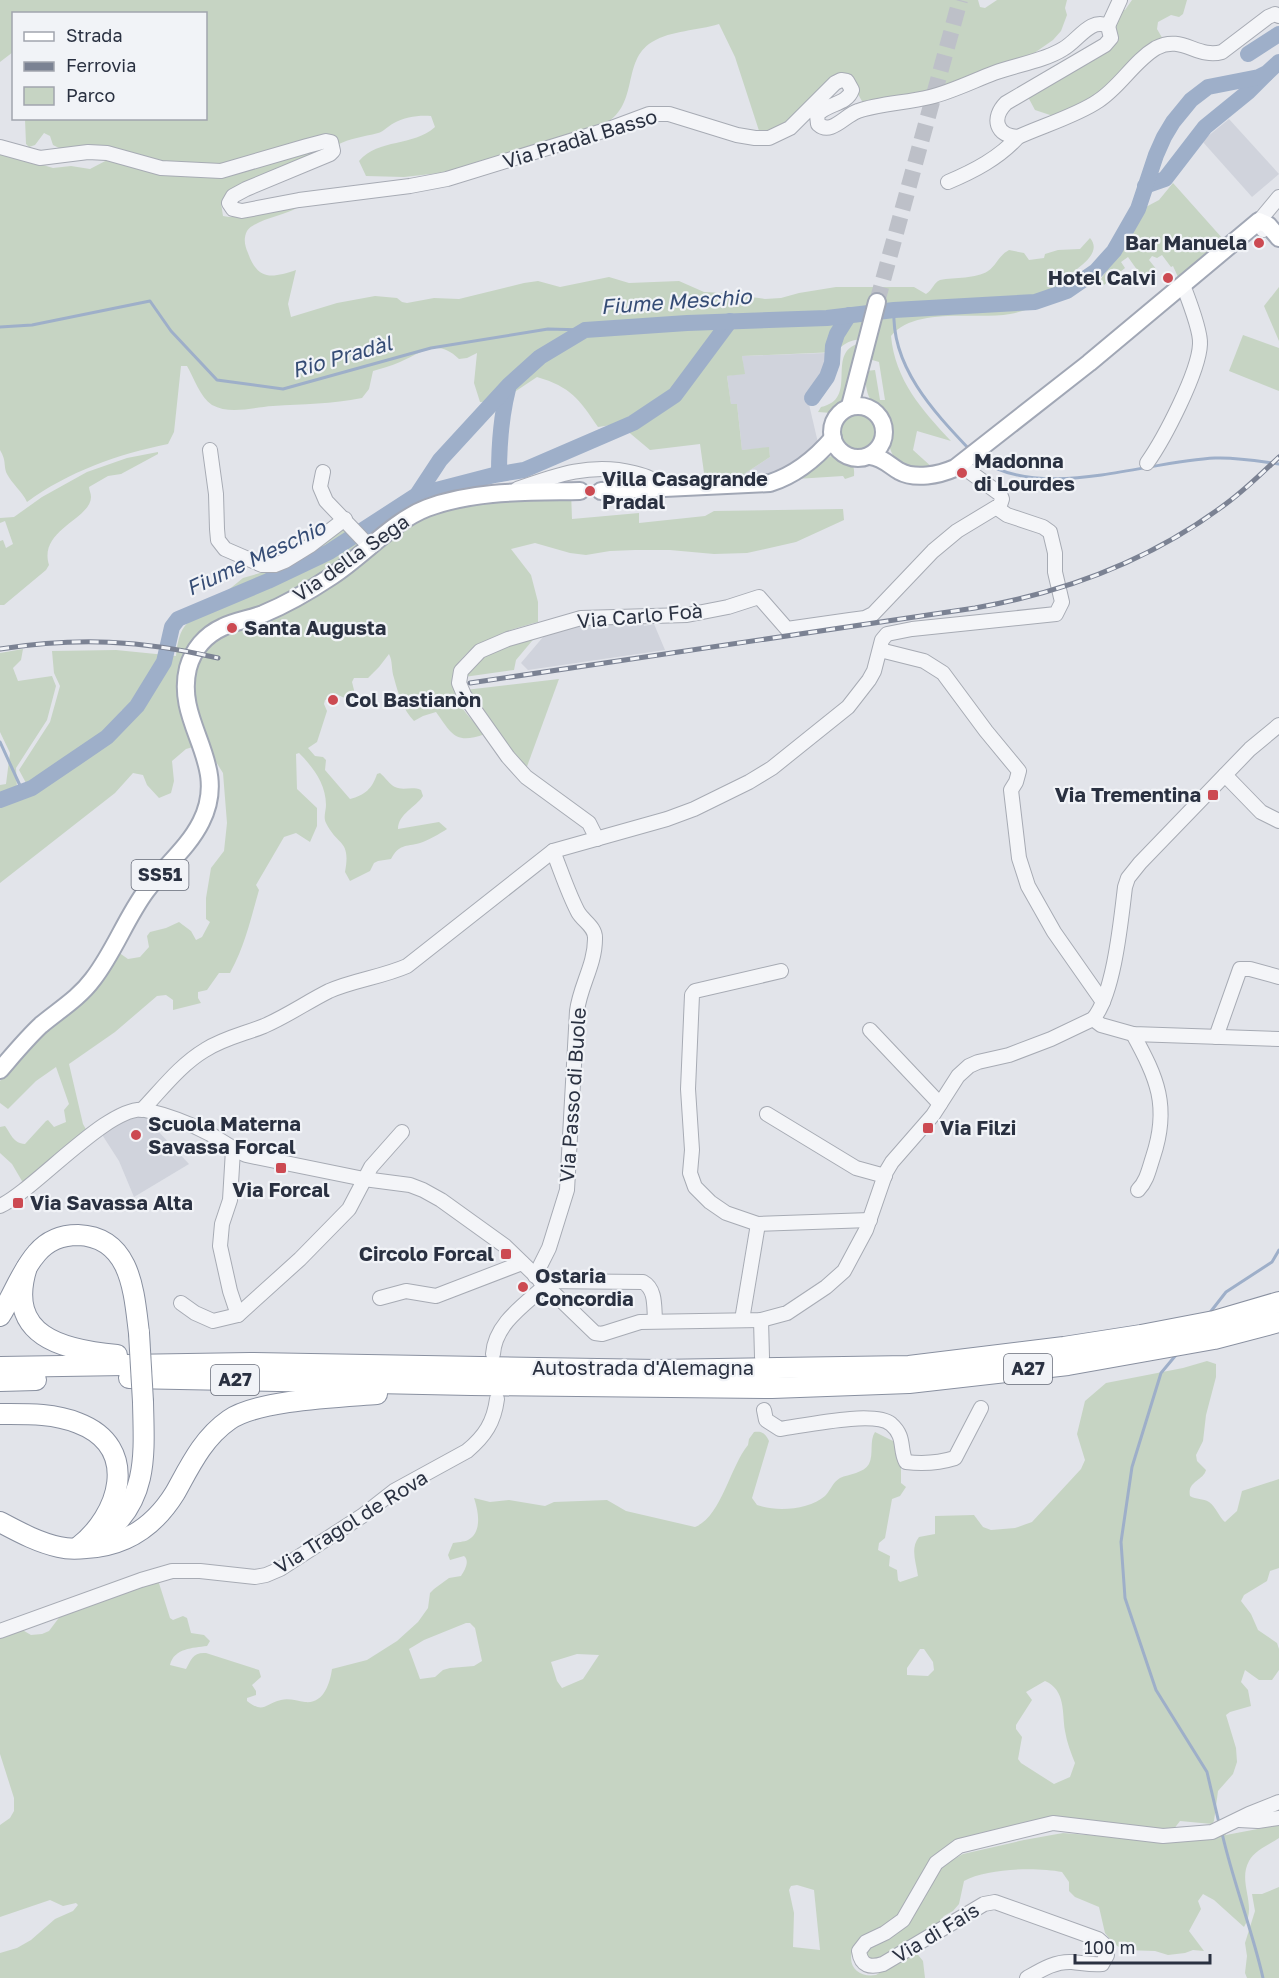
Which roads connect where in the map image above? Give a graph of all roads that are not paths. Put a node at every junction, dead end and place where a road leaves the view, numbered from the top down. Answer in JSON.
{"nodes":[{"id":1,"x":1120,"y":0,"type":"edge"},
{"id":2,"x":1279,"y":16,"type":"edge"},
{"id":3,"x":1108,"y":26,"type":"junction"},
{"id":4,"x":1018,"y":137,"type":"junction"},
{"id":5,"x":0,"y":147,"type":"edge"},
{"id":6,"x":948,"y":182,"type":"dead end"},
{"id":7,"x":1279,"y":197,"type":"edge"},
{"id":8,"x":1259,"y":221,"type":"junction"},
{"id":9,"x":1243,"y":236,"type":"junction"},
{"id":10,"x":1277,"y":240,"type":"edge"},
{"id":11,"x":1183,"y":285,"type":"junction"},
{"id":12,"x":876,"y":306,"type":"tunnel mouth"},
{"id":13,"x":858,"y":406,"type":"junction"},
{"id":14,"x":884,"y":440,"type":"junction"},
{"id":15,"x":837,"y":445,"type":"junction"},
{"id":16,"x":210,"y":450,"type":"dead end"},
{"id":17,"x":870,"y":456,"type":"junction"},
{"id":18,"x":970,"y":458,"type":"junction"},
{"id":19,"x":1147,"y":463,"type":"dead end"},
{"id":20,"x":896,"y":468,"type":"junction"},
{"id":21,"x":323,"y":472,"type":"dead end"},
{"id":22,"x":661,"y":489,"type":"junction"},
{"id":23,"x":579,"y":491,"type":"dead end"},
{"id":24,"x":602,"y":491,"type":"dead end"},
{"id":25,"x":508,"y":492,"type":"junction"},
{"id":26,"x":997,"y":508,"type":"junction"},
{"id":27,"x":348,"y":522,"type":"junction"},
{"id":28,"x":367,"y":543,"type":"junction"},
{"id":29,"x":880,"y":650,"type":"junction"},
{"id":30,"x":1279,"y":725,"type":"edge"},
{"id":31,"x":1225,"y":775,"type":"junction"},
{"id":32,"x":1279,"y":821,"type":"edge"},
{"id":33,"x":597,"y":839,"type":"junction"},
{"id":34,"x":553,"y":851,"type":"junction"},
{"id":35,"x":781,"y":971,"type":"dead end"},
{"id":36,"x":1279,"y":977,"type":"edge"},
{"id":37,"x":1103,"y":1002,"type":"junction"},
{"id":38,"x":1093,"y":1019,"type":"junction"},
{"id":39,"x":870,"y":1030,"type":"dead end"},
{"id":40,"x":1133,"y":1034,"type":"junction"},
{"id":41,"x":1216,"y":1037,"type":"junction"},
{"id":42,"x":1279,"y":1039,"type":"edge"},
{"id":43,"x":0,"y":1070,"type":"edge"},
{"id":44,"x":940,"y":1104,"type":"junction"},
{"id":45,"x":142,"y":1110,"type":"junction"},
{"id":46,"x":768,"y":1114,"type":"dead end"},
{"id":47,"x":402,"y":1132,"type":"dead end"},
{"id":48,"x":233,"y":1150,"type":"junction"},
{"id":49,"x":885,"y":1176,"type":"junction"},
{"id":50,"x":364,"y":1179,"type":"junction"},
{"id":51,"x":1138,"y":1190,"type":"dead end"},
{"id":52,"x":0,"y":1206,"type":"edge"},
{"id":53,"x":0,"y":1212,"type":"edge"},
{"id":54,"x":0,"y":1218,"type":"edge"},
{"id":55,"x":870,"y":1220,"type":"junction"},
{"id":56,"x":758,"y":1224,"type":"junction"},
{"id":57,"x":522,"y":1263,"type":"junction"},
{"id":58,"x":27,"y":1268,"type":"junction"},
{"id":59,"x":540,"y":1281,"type":"junction"},
{"id":60,"x":380,"y":1298,"type":"dead end"},
{"id":61,"x":1279,"y":1302,"type":"edge"},
{"id":62,"x":181,"y":1303,"type":"dead end"},
{"id":63,"x":238,"y":1315,"type":"junction"},
{"id":64,"x":0,"y":1316,"type":"edge"},
{"id":65,"x":655,"y":1320,"type":"junction"},
{"id":66,"x":742,"y":1320,"type":"junction"},
{"id":67,"x":761,"y":1320,"type":"junction"},
{"id":68,"x":1279,"y":1322,"type":"edge"},
{"id":69,"x":1143,"y":1343,"type":"junction"},
{"id":70,"x":493,"y":1354,"type":"dead end"},
{"id":71,"x":762,"y":1356,"type":"dead end"},
{"id":72,"x":250,"y":1363,"type":"junction"},
{"id":73,"x":0,"y":1367,"type":"edge"},
{"id":74,"x":0,"y":1381,"type":"edge"},
{"id":75,"x":471,"y":1385,"type":"junction"},
{"id":76,"x":497,"y":1399,"type":"dead end"},
{"id":77,"x":981,"y":1408,"type":"dead end"},
{"id":78,"x":764,"y":1410,"type":"dead end"},
{"id":79,"x":0,"y":1414,"type":"edge"},
{"id":80,"x":0,"y":1522,"type":"edge"},
{"id":81,"x":77,"y":1548,"type":"junction"},
{"id":82,"x":0,"y":1631,"type":"edge"},
{"id":83,"x":1279,"y":1802,"type":"edge"},
{"id":84,"x":1279,"y":1818,"type":"edge"},
{"id":85,"x":1222,"y":1826,"type":"junction"},
{"id":86,"x":1027,"y":1978,"type":"edge"}],
"edges":[{"from":1,"to":3,"type":"street"},
{"from":2,"to":4,"type":"street"},
{"from":3,"to":4,"type":"street"},
{"from":3,"to":5,"type":"street","name":"Via Pradàl Basso"},
{"from":4,"to":6,"type":"street"},
{"from":7,"to":8,"type":"street"},
{"from":7,"to":10,"type":"street"},
{"from":8,"to":9,"type":"main road"},
{"from":8,"to":10,"type":"main road"},
{"from":9,"to":10,"type":"main road"},
{"from":9,"to":11,"type":"main road"},
{"from":11,"to":18,"type":"main road"},
{"from":11,"to":19,"type":"street"},
{"from":12,"to":13,"type":"main road"},
{"from":13,"to":14,"type":"main road"},
{"from":13,"to":15,"type":"main road"},
{"from":14,"to":17,"type":"main road"},
{"from":14,"to":20,"type":"main road"},
{"from":15,"to":17,"type":"main road"},
{"from":15,"to":22,"type":"main road"},
{"from":16,"to":27,"type":"street"},
{"from":17,"to":20,"type":"main road"},
{"from":18,"to":20,"type":"main road"},
{"from":18,"to":26,"type":"street"},
{"from":21,"to":27,"type":"street"},
{"from":22,"to":24,"type":"main road"},
{"from":22,"to":25,"type":"street","name":"Via della Sega"},
{"from":23,"to":25,"type":"main road","name":"Via della Sega","number":"SS51"},
{"from":25,"to":28,"type":"main road","name":"Via della Sega","number":"SS51"},
{"from":26,"to":29,"type":"street"},
{"from":26,"to":33,"type":"street","name":"Via Carlo Foà"},
{"from":27,"to":28,"type":"street"},
{"from":28,"to":43,"type":"main road","name":"Via della Sega","number":"SS51"},
{"from":29,"to":33,"type":"street"},
{"from":29,"to":37,"type":"street"},
{"from":30,"to":31,"type":"street"},
{"from":31,"to":32,"type":"street"},
{"from":31,"to":37,"type":"street"},
{"from":33,"to":34,"type":"street"},
{"from":34,"to":45,"type":"street"},
{"from":34,"to":59,"type":"street","name":"Via Passo di Buole"},
{"from":35,"to":56,"type":"street"},
{"from":36,"to":41,"type":"street"},
{"from":37,"to":38,"type":"street"},
{"from":38,"to":40,"type":"street"},
{"from":38,"to":44,"type":"street"},
{"from":39,"to":44,"type":"street"},
{"from":40,"to":41,"type":"street"},
{"from":40,"to":51,"type":"street"},
{"from":41,"to":42,"type":"street"},
{"from":44,"to":49,"type":"street"},
{"from":45,"to":48,"type":"street"},
{"from":45,"to":52,"type":"street"},
{"from":46,"to":49,"type":"street"},
{"from":47,"to":50,"type":"street"},
{"from":48,"to":50,"type":"street"},
{"from":48,"to":63,"type":"street"},
{"from":49,"to":55,"type":"street"},
{"from":50,"to":57,"type":"street"},
{"from":50,"to":63,"type":"street"},
{"from":53,"to":54,"type":"street"},
{"from":55,"to":56,"type":"street"},
{"from":55,"to":67,"type":"street"},
{"from":56,"to":66,"type":"street"},
{"from":57,"to":59,"type":"street"},
{"from":57,"to":60,"type":"street"},
{"from":58,"to":64,"type":"highway"},
{"from":58,"to":72,"type":"highway","number":"A27"},
{"from":58,"to":81,"type":"highway","bridge":true},
{"from":59,"to":65,"type":"street"},
{"from":59,"to":65,"type":"street"},
{"from":59,"to":70,"type":"street"},
{"from":61,"to":69,"type":"highway","name":"Autostrada d'Alemagna","number":"A27"},
{"from":62,"to":63,"type":"street"},
{"from":65,"to":66,"type":"street"},
{"from":66,"to":67,"type":"street"},
{"from":67,"to":71,"type":"street"},
{"from":68,"to":69,"type":"highway","name":"Autostrada d'Alemagna","number":"A27"},
{"from":69,"to":72,"type":"highway","name":"Autostrada d'Alemagna","number":"A27"},
{"from":69,"to":75,"type":"highway","name":"Autostrada d'Alemagna","number":"A27"},
{"from":72,"to":73,"type":"highway","name":"Autostrada d'Alemagna","number":"A27"},
{"from":74,"to":75,"type":"highway","name":"Autostrada d'Alemagna","number":"A27"},
{"from":75,"to":81,"type":"highway","number":"A27"},
{"from":76,"to":82,"type":"street","name":"Via Tragol de Rova"},
{"from":77,"to":78,"type":"street"},
{"from":79,"to":81,"type":"highway"},
{"from":80,"to":81,"type":"highway","number":"A27"},
{"from":83,"to":85,"type":"street"},
{"from":84,"to":85,"type":"street"},
{"from":85,"to":86,"type":"street","name":"Via di Fais"}]}
